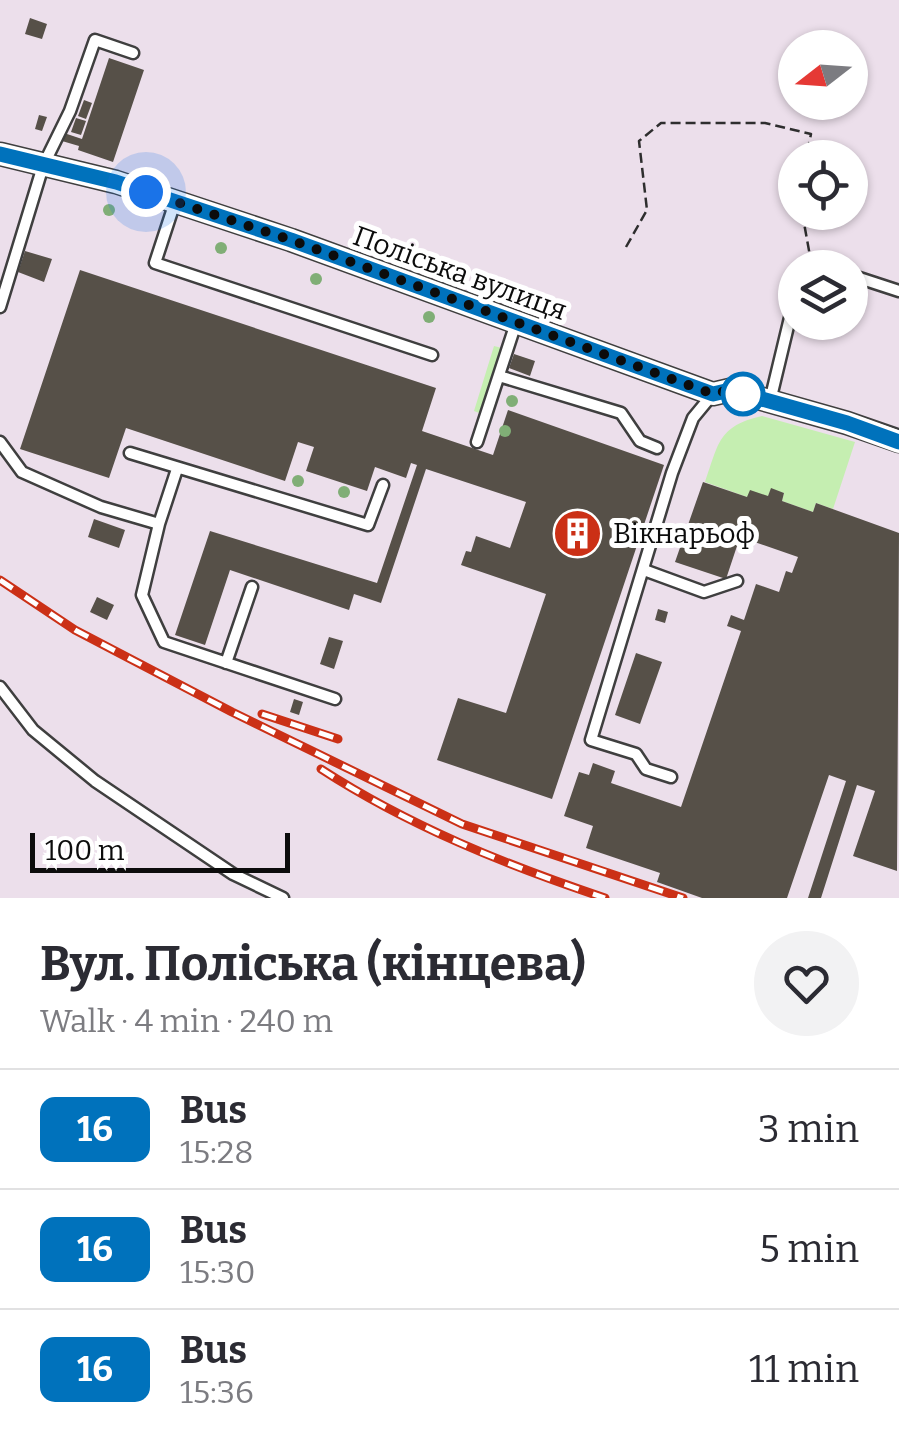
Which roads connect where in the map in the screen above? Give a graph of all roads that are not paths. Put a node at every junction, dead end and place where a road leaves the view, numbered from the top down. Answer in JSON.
{"nodes":[{"id":1,"x":134,"y":53,"type":"dead end"},
{"id":2,"x":0,"y":154,"type":"edge"},
{"id":3,"x":43,"y":166,"type":"junction"},
{"id":4,"x":175,"y":202,"type":"junction"},
{"id":5,"x":868,"y":281,"type":"edge"},
{"id":6,"x":899,"y":291,"type":"edge"},
{"id":7,"x":0,"y":307,"type":"edge"},
{"id":8,"x":516,"y":323,"type":"junction"},
{"id":9,"x":785,"y":340,"type":"edge"},
{"id":10,"x":432,"y":354,"type":"dead end"},
{"id":11,"x":499,"y":376,"type":"junction"},
{"id":12,"x":713,"y":394,"type":"junction"},
{"id":13,"x":770,"y":401,"type":"junction"},
{"id":14,"x":0,"y":442,"type":"edge"},
{"id":15,"x":478,"y":442,"type":"dead end"},
{"id":16,"x":899,"y":442,"type":"edge"},
{"id":17,"x":657,"y":448,"type":"dead end"},
{"id":18,"x":130,"y":453,"type":"dead end"},
{"id":19,"x":177,"y":468,"type":"junction"},
{"id":20,"x":382,"y":485,"type":"dead end"},
{"id":21,"x":159,"y":524,"type":"junction"},
{"id":22,"x":644,"y":570,"type":"junction"},
{"id":23,"x":738,"y":581,"type":"dead end"},
{"id":24,"x":252,"y":588,"type":"dead end"},
{"id":25,"x":226,"y":663,"type":"junction"},
{"id":26,"x":0,"y":687,"type":"edge"},
{"id":27,"x":335,"y":699,"type":"dead end"},
{"id":28,"x":671,"y":777,"type":"dead end"},
{"id":29,"x":283,"y":898,"type":"edge"}],
"edges":[{"from":1,"to":3,"type":"lane"},
{"from":2,"to":3,"type":"street","name":"Поліська вулиця"},
{"from":3,"to":4,"type":"street","name":"Поліська вулиця"},
{"from":3,"to":7,"type":"lane"},
{"from":4,"to":8,"type":"street","name":"Поліська вулиця"},
{"from":4,"to":10,"type":"lane"},
{"from":5,"to":6,"type":"lane"},
{"from":8,"to":11,"type":"lane"},
{"from":8,"to":12,"type":"street","name":"Поліська вулиця"},
{"from":9,"to":13,"type":"lane"},
{"from":11,"to":15,"type":"lane"},
{"from":11,"to":17,"type":"lane"},
{"from":12,"to":13,"type":"street","name":"Поліська вулиця"},
{"from":12,"to":22,"type":"lane"},
{"from":13,"to":16,"type":"street","name":"Поліська вулиця"},
{"from":14,"to":21,"type":"lane"},
{"from":18,"to":19,"type":"lane"},
{"from":19,"to":20,"type":"lane"},
{"from":19,"to":21,"type":"lane"},
{"from":21,"to":25,"type":"lane"},
{"from":22,"to":23,"type":"lane"},
{"from":22,"to":28,"type":"lane"},
{"from":24,"to":25,"type":"lane"},
{"from":25,"to":27,"type":"lane"},
{"from":26,"to":29,"type":"lane"}]}
